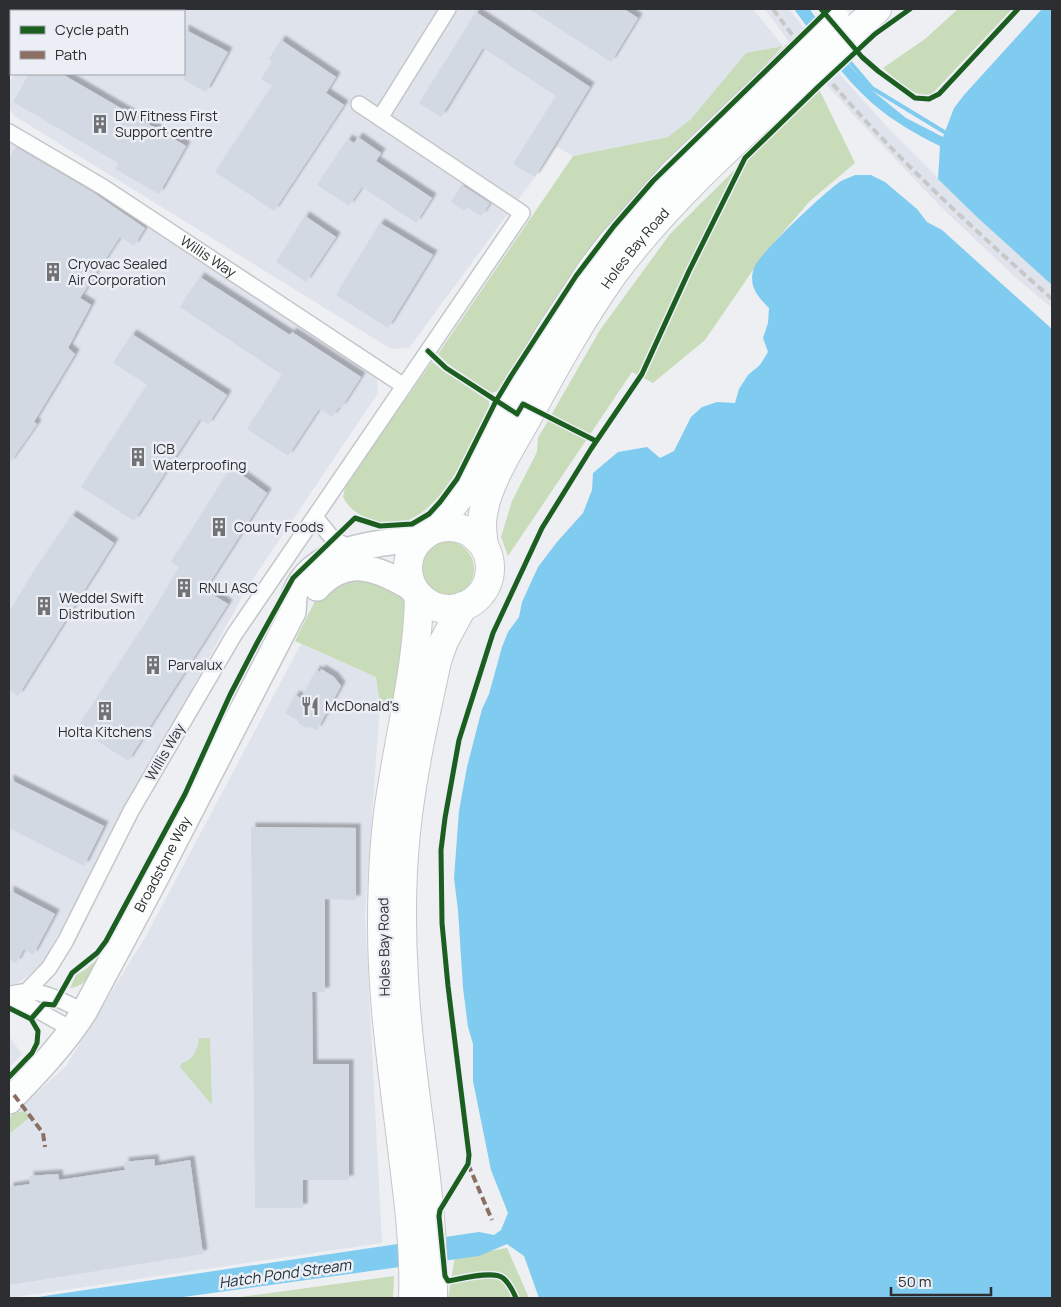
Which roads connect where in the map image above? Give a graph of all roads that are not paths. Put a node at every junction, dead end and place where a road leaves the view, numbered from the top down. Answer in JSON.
{"nodes":[{"id":1,"x":448,"y":9,"type":"edge"},
{"id":2,"x":877,"y":9,"type":"edge"},
{"id":3,"x":844,"y":21,"type":"edge"},
{"id":4,"x":801,"y":66,"type":"junction"},
{"id":5,"x":358,"y":104,"type":"dead end"},
{"id":6,"x":380,"y":118,"type":"junction"},
{"id":7,"x":9,"y":132,"type":"edge"},
{"id":8,"x":404,"y":386,"type":"junction"},
{"id":9,"x":315,"y":517,"type":"junction"},
{"id":10,"x":426,"y":534,"type":"junction"},
{"id":11,"x":484,"y":546,"type":"junction"},
{"id":12,"x":352,"y":549,"type":"junction"},
{"id":13,"x":416,"y":593,"type":"junction"},
{"id":14,"x":463,"y":606,"type":"junction"},
{"id":15,"x":293,"y":612,"type":"junction"},
{"id":16,"x":26,"y":992,"type":"junction"},
{"id":17,"x":9,"y":996,"type":"edge"},
{"id":18,"x":9,"y":1001,"type":"edge"},
{"id":19,"x":79,"y":1021,"type":"junction"},
{"id":20,"x":9,"y":1101,"type":"edge"},
{"id":21,"x":420,"y":1217,"type":"junction"},
{"id":22,"x":423,"y":1288,"type":"edge"}],
"edges":[{"from":1,"to":6,"type":"street"},
{"from":2,"to":3,"type":"highway","name":"Holes Bay Road"},
{"from":3,"to":4,"type":"highway","name":"Holes Bay Road","bridge":true},
{"from":4,"to":10,"type":"highway","name":"Holes Bay Road"},
{"from":4,"to":11,"type":"highway","name":"Holes Bay Road"},
{"from":5,"to":6,"type":"street","name":"Willis Way"},
{"from":6,"to":8,"type":"street","name":"Willis Way"},
{"from":7,"to":8,"type":"street","name":"Willis Way"},
{"from":8,"to":9,"type":"street","name":"Willis Way"},
{"from":9,"to":12,"type":"street"},
{"from":9,"to":16,"type":"street","name":"Willis Way"},
{"from":10,"to":11,"type":"highway"},
{"from":10,"to":12,"type":"main road","name":"Broadstone Way"},
{"from":10,"to":13,"type":"highway"},
{"from":11,"to":14,"type":"highway"},
{"from":12,"to":15,"type":"main road","name":"Broadstone Way"},
{"from":13,"to":14,"type":"highway"},
{"from":13,"to":15,"type":"main road","name":"Broadstone Way"},
{"from":13,"to":21,"type":"highway","name":"Holes Bay Road"},
{"from":14,"to":21,"type":"highway","name":"Holes Bay Road"},
{"from":15,"to":19,"type":"main road","name":"Broadstone Way"},
{"from":16,"to":17,"type":"street"},
{"from":16,"to":19,"type":"street"},
{"from":18,"to":19,"type":"street"},
{"from":19,"to":20,"type":"main road","name":"Broadstone Way"},
{"from":21,"to":22,"type":"highway","name":"Holes Bay Road"}]}
